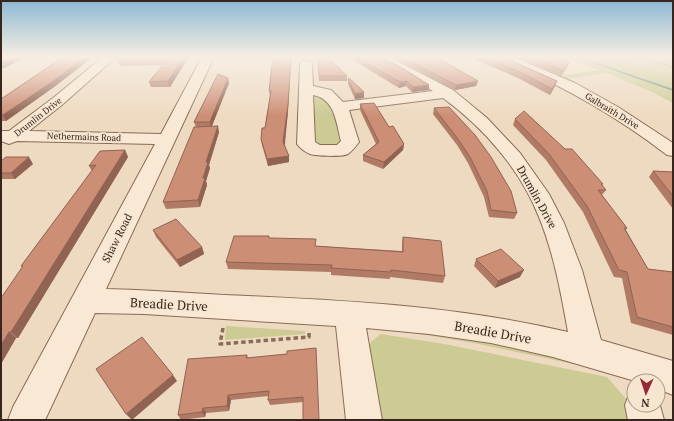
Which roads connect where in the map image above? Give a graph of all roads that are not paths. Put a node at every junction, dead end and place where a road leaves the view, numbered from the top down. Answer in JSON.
{"nodes":[{"id":1,"x":87,"y":77,"type":"edge"},
{"id":2,"x":198,"y":77,"type":"edge"},
{"id":3,"x":306,"y":77,"type":"edge"},
{"id":4,"x":420,"y":77,"type":"edge"},
{"id":5,"x":549,"y":77,"type":"edge"},
{"id":6,"x":306,"y":89,"type":"junction"},
{"id":7,"x":448,"y":93,"type":"junction"},
{"id":8,"x":340,"y":107,"type":"junction"},
{"id":9,"x":5,"y":139,"type":"edge"},
{"id":10,"x":166,"y":139,"type":"junction"},
{"id":11,"x":673,"y":151,"type":"edge"},
{"id":12,"x":85,"y":301,"type":"junction"},
{"id":13,"x":349,"y":313,"type":"junction"},
{"id":14,"x":588,"y":351,"type":"junction"},
{"id":15,"x":636,"y":373,"type":"edge"},
{"id":16,"x":26,"y":420,"type":"edge"},
{"id":17,"x":364,"y":420,"type":"edge"}],
"edges":[{"from":1,"to":9,"type":"street","name":"Drumlin Drive"},
{"from":2,"to":10,"type":"street","name":"Shaw Road"},
{"from":3,"to":6,"type":"street"},
{"from":4,"to":7,"type":"street","name":"Drumlin Drive"},
{"from":5,"to":11,"type":"street","name":"Galbraith Drive"},
{"from":6,"to":8,"type":"street"},
{"from":6,"to":8,"type":"street"},
{"from":7,"to":8,"type":"street"},
{"from":7,"to":14,"type":"street","name":"Drumlin Drive"},
{"from":9,"to":10,"type":"street","name":"Nethermains Road"},
{"from":10,"to":12,"type":"street","name":"Shaw Road"},
{"from":12,"to":13,"type":"street","name":"Breadie Drive"},
{"from":12,"to":16,"type":"street","name":"Shaw Road"},
{"from":13,"to":14,"type":"street","name":"Breadie Drive"},
{"from":13,"to":17,"type":"street"},
{"from":14,"to":15,"type":"street","name":"Breadie Drive"}]}
